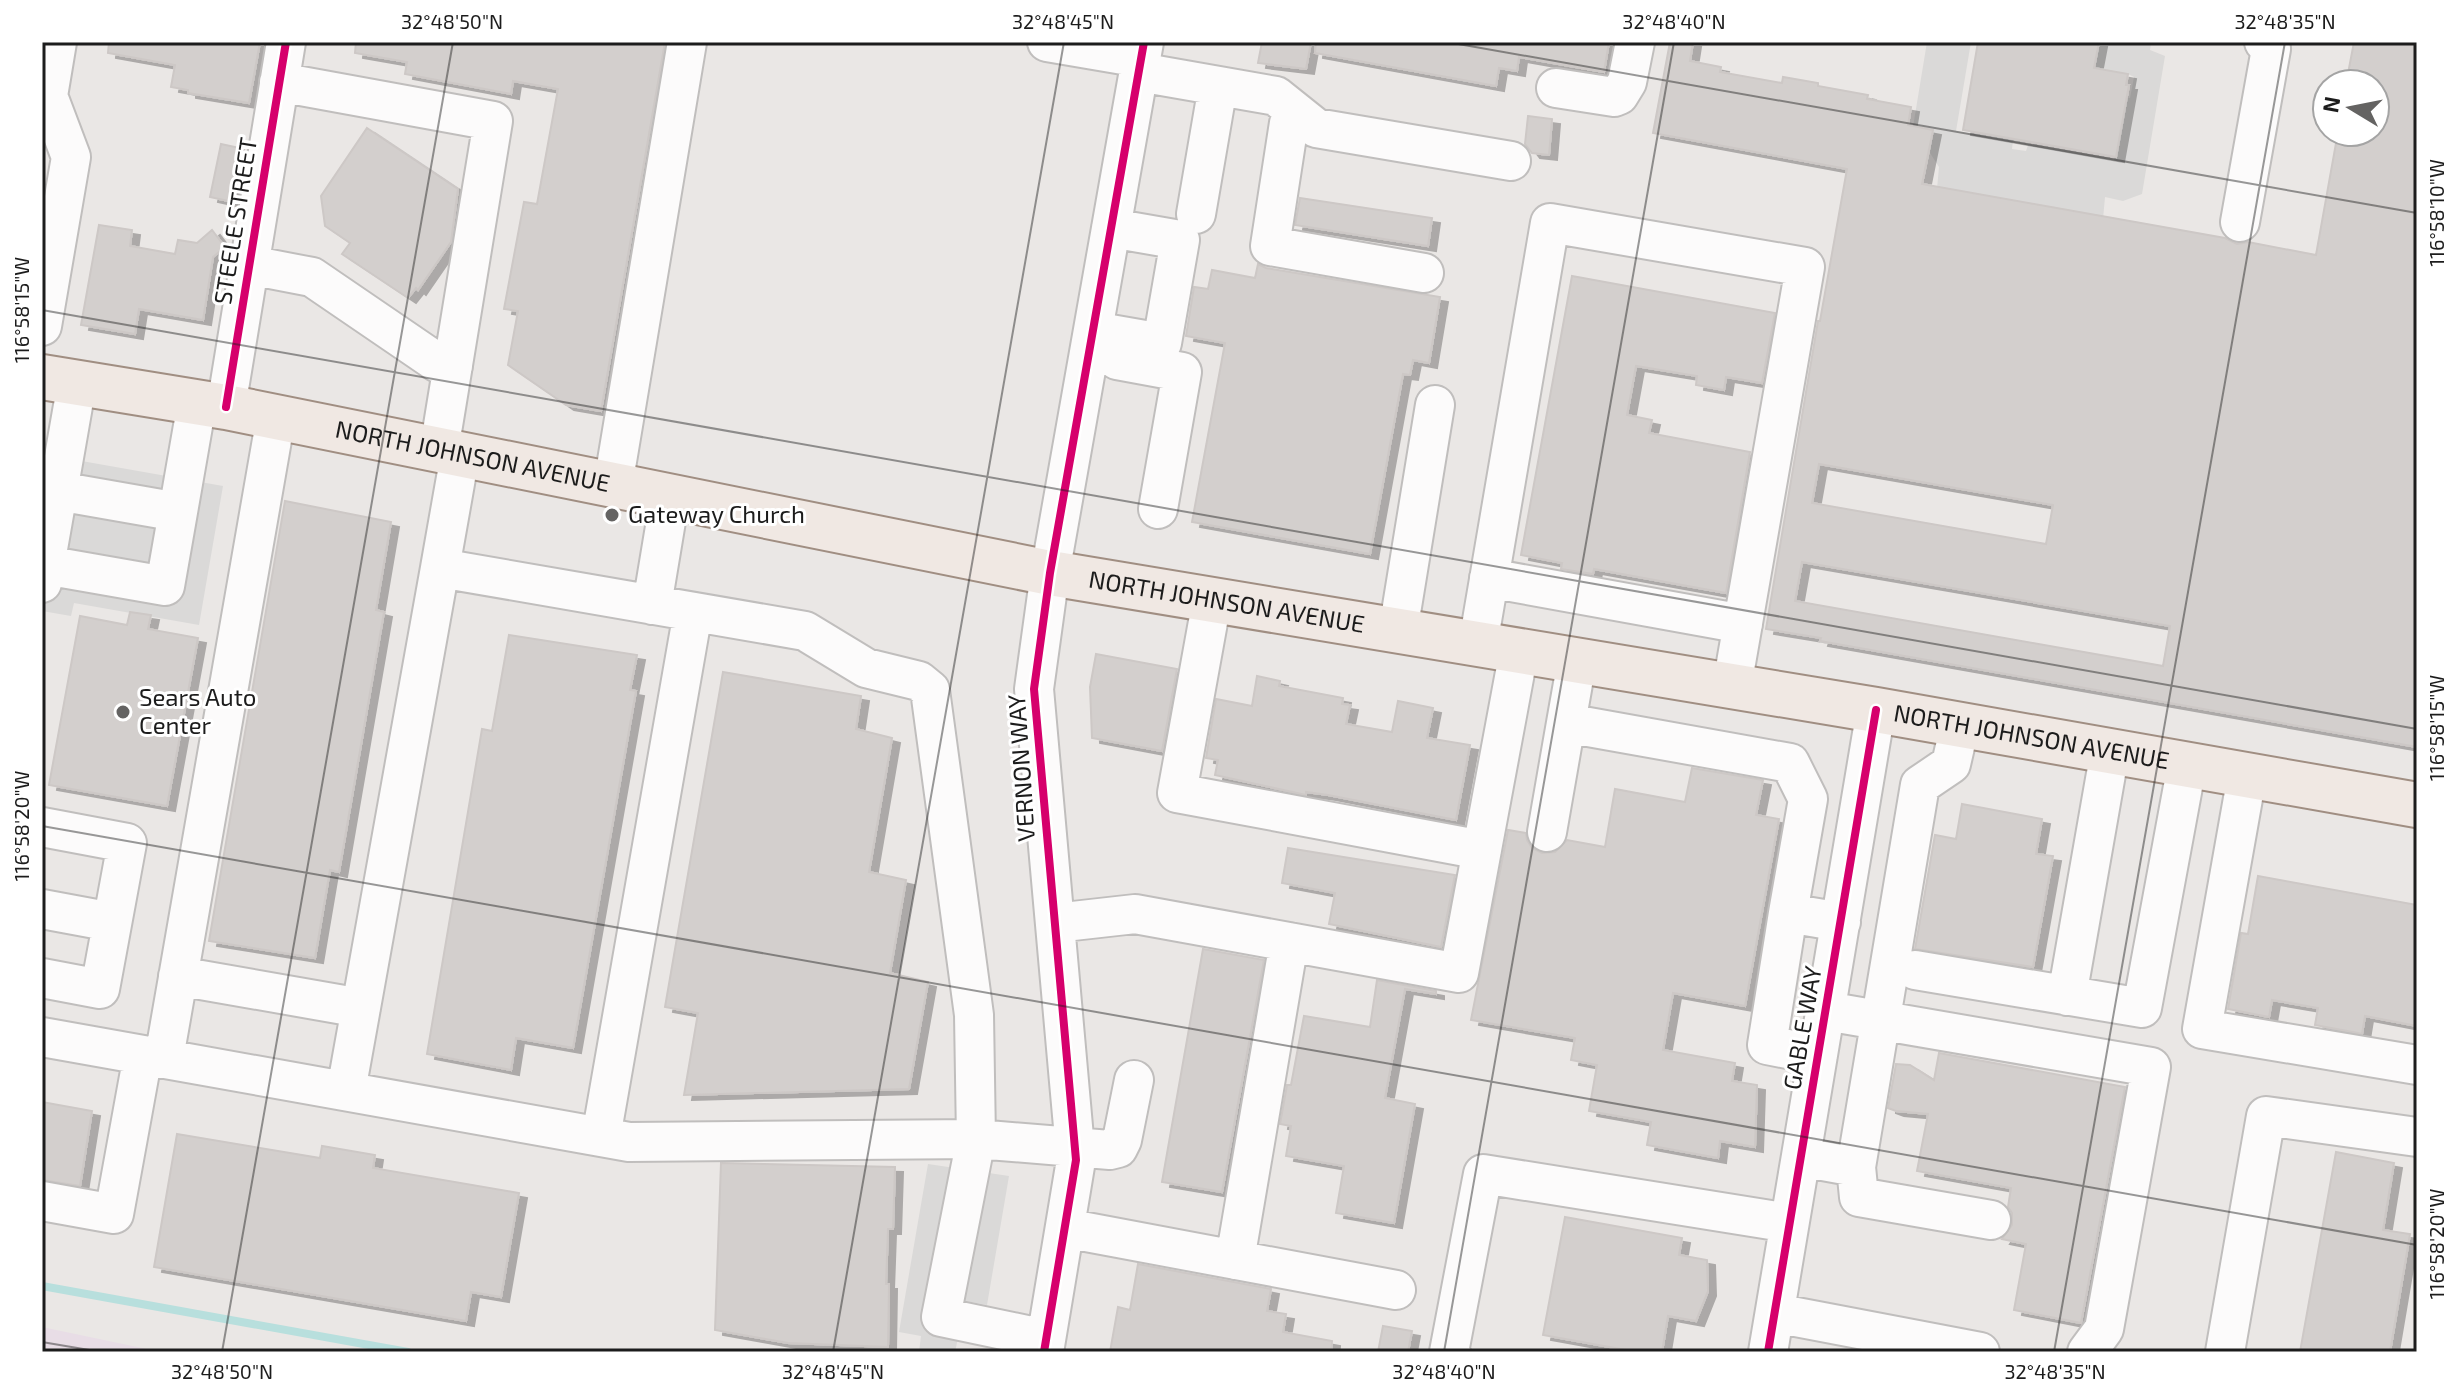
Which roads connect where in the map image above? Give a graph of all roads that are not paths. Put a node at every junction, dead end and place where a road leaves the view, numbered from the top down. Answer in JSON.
{"nodes":[{"id":1,"x":57,"y":42,"type":"edge"},
{"id":2,"x":286,"y":42,"type":"edge"},
{"id":3,"x":687,"y":42,"type":"edge"},
{"id":4,"x":1047,"y":42,"type":"edge"},
{"id":5,"x":1635,"y":42,"type":"edge"},
{"id":6,"x":2264,"y":42,"type":"edge"},
{"id":7,"x":1141,"y":57,"type":"edge"},
{"id":8,"x":279,"y":82,"type":"junction"},
{"id":9,"x":1218,"y":86,"type":"junction"},
{"id":10,"x":1556,"y":88,"type":"dead end"},
{"id":11,"x":1297,"y":113,"type":"junction"},
{"id":12,"x":1511,"y":161,"type":"dead end"},
{"id":13,"x":1196,"y":214,"type":"dead end"},
{"id":14,"x":2240,"y":222,"type":"dead end"},
{"id":15,"x":1111,"y":228,"type":"junction"},
{"id":16,"x":249,"y":265,"type":"junction"},
{"id":17,"x":1424,"y":273,"type":"dead end"},
{"id":18,"x":42,"y":326,"type":"edge"},
{"id":19,"x":1091,"y":343,"type":"junction"},
{"id":20,"x":453,"y":366,"type":"junction"},
{"id":21,"x":60,"y":380,"type":"edge"},
{"id":22,"x":211,"y":405,"type":"junction"},
{"id":23,"x":1435,"y":405,"type":"dead end"},
{"id":24,"x":276,"y":417,"type":"junction"},
{"id":25,"x":450,"y":452,"type":"junction"},
{"id":26,"x":54,"y":477,"type":"edge"},
{"id":27,"x":613,"y":485,"type":"junction"},
{"id":28,"x":670,"y":497,"type":"junction"},
{"id":29,"x":1158,"y":509,"type":"dead end"},
{"id":30,"x":178,"y":512,"type":"junction"},
{"id":31,"x":440,"y":568,"type":"junction"},
{"id":32,"x":1050,"y":573,"type":"junction"},
{"id":33,"x":44,"y":574,"type":"edge"},
{"id":34,"x":1489,"y":578,"type":"junction"},
{"id":35,"x":1212,"y":600,"type":"junction"},
{"id":36,"x":652,"y":605,"type":"junction"},
{"id":37,"x":693,"y":612,"type":"junction"},
{"id":38,"x":1743,"y":624,"type":"junction"},
{"id":39,"x":1398,"y":631,"type":"junction"},
{"id":40,"x":1499,"y":648,"type":"junction"},
{"id":41,"x":1577,"y":661,"type":"junction"},
{"id":42,"x":1732,"y":686,"type":"junction"},
{"id":43,"x":1876,"y":710,"type":"junction"},
{"id":44,"x":1566,"y":723,"type":"junction"},
{"id":45,"x":1960,"y":725,"type":"junction"},
{"id":46,"x":2110,"y":751,"type":"junction"},
{"id":47,"x":2187,"y":765,"type":"junction"},
{"id":48,"x":2247,"y":776,"type":"junction"},
{"id":49,"x":2417,"y":805,"type":"edge"},
{"id":50,"x":42,"y":827,"type":"edge"},
{"id":51,"x":1547,"y":832,"type":"dead end"},
{"id":52,"x":1482,"y":850,"type":"junction"},
{"id":53,"x":42,"y":909,"type":"edge"},
{"id":54,"x":1788,"y":913,"type":"junction"},
{"id":55,"x":112,"y":922,"type":"junction"},
{"id":56,"x":1841,"y":922,"type":"junction"},
{"id":57,"x":1055,"y":923,"type":"junction"},
{"id":58,"x":1289,"y":942,"type":"junction"},
{"id":59,"x":1915,"y":970,"type":"dead end"},
{"id":60,"x":178,"y":976,"type":"junction"},
{"id":61,"x":42,"y":978,"type":"edge"},
{"id":62,"x":2067,"y":996,"type":"junction"},
{"id":63,"x":361,"y":1008,"type":"junction"},
{"id":64,"x":1826,"y":1011,"type":"junction"},
{"id":65,"x":1881,"y":1021,"type":"junction"},
{"id":66,"x":42,"y":1037,"type":"edge"},
{"id":67,"x":1818,"y":1055,"type":"junction"},
{"id":68,"x":154,"y":1056,"type":"junction"},
{"id":69,"x":2417,"y":1065,"type":"edge"},
{"id":70,"x":1134,"y":1080,"type":"dead end"},
{"id":71,"x":346,"y":1091,"type":"junction"},
{"id":72,"x":601,"y":1137,"type":"junction"},
{"id":73,"x":2417,"y":1137,"type":"edge"},
{"id":74,"x":976,"y":1139,"type":"junction"},
{"id":75,"x":1075,"y":1148,"type":"junction"},
{"id":76,"x":1801,"y":1157,"type":"junction"},
{"id":77,"x":1856,"y":1167,"type":"junction"},
{"id":78,"x":42,"y":1201,"type":"edge"},
{"id":79,"x":1991,"y":1220,"type":"dead end"},
{"id":80,"x":1789,"y":1223,"type":"junction"},
{"id":81,"x":1065,"y":1228,"type":"junction"},
{"id":82,"x":1235,"y":1260,"type":"junction"},
{"id":83,"x":1396,"y":1290,"type":"dead end"},
{"id":84,"x":1775,"y":1313,"type":"junction"},
{"id":85,"x":1045,"y":1346,"type":"edge"},
{"id":86,"x":1451,"y":1352,"type":"edge"},
{"id":87,"x":1768,"y":1352,"type":"edge"},
{"id":88,"x":1980,"y":1352,"type":"edge"},
{"id":89,"x":2087,"y":1352,"type":"edge"},
{"id":90,"x":2225,"y":1352,"type":"edge"}],
"edges":[{"from":1,"to":18,"type":"street"},
{"from":2,"to":8,"type":"street","name":"STEELE STREET"},
{"from":3,"to":27,"type":"street"},
{"from":4,"to":7,"type":"street"},
{"from":5,"to":10,"type":"street"},
{"from":6,"to":14,"type":"street"},
{"from":7,"to":9,"type":"street"},
{"from":7,"to":15,"type":"street","name":"VERNON WAY"},
{"from":8,"to":16,"type":"street","name":"STEELE STREET"},
{"from":8,"to":20,"type":"street"},
{"from":9,"to":11,"type":"street"},
{"from":9,"to":13,"type":"street"},
{"from":11,"to":12,"type":"street"},
{"from":11,"to":17,"type":"street"},
{"from":15,"to":19,"type":"street","name":"VERNON WAY"},
{"from":15,"to":19,"type":"street"},
{"from":16,"to":20,"type":"street"},
{"from":16,"to":22,"type":"street","name":"STEELE STREET"},
{"from":19,"to":29,"type":"street"},
{"from":19,"to":32,"type":"street","name":"VERNON WAY"},
{"from":20,"to":25,"type":"street"},
{"from":21,"to":22,"type":"main road","name":"NORTH JOHNSON AVENUE"},
{"from":21,"to":26,"type":"street"},
{"from":22,"to":24,"type":"main road","name":"NORTH JOHNSON AVENUE"},
{"from":22,"to":30,"type":"street","name":"STEELE STREET"},
{"from":23,"to":39,"type":"street"},
{"from":24,"to":25,"type":"main road","name":"NORTH JOHNSON AVENUE"},
{"from":24,"to":60,"type":"street"},
{"from":25,"to":27,"type":"main road","name":"NORTH JOHNSON AVENUE"},
{"from":25,"to":31,"type":"street"},
{"from":26,"to":30,"type":"street"},
{"from":26,"to":33,"type":"street"},
{"from":27,"to":28,"type":"main road","name":"NORTH JOHNSON AVENUE"},
{"from":28,"to":32,"type":"main road","name":"NORTH JOHNSON AVENUE"},
{"from":28,"to":36,"type":"street"},
{"from":30,"to":33,"type":"street","name":"STEELE STREET"},
{"from":31,"to":36,"type":"street"},
{"from":31,"to":63,"type":"street"},
{"from":32,"to":35,"type":"main road","name":"NORTH JOHNSON AVENUE"},
{"from":32,"to":57,"type":"street","name":"VERNON WAY"},
{"from":34,"to":38,"type":"street"},
{"from":34,"to":38,"type":"street"},
{"from":34,"to":40,"type":"street"},
{"from":35,"to":39,"type":"main road","name":"NORTH JOHNSON AVENUE"},
{"from":35,"to":52,"type":"street"},
{"from":36,"to":37,"type":"street"},
{"from":37,"to":72,"type":"street"},
{"from":37,"to":74,"type":"street"},
{"from":38,"to":42,"type":"street"},
{"from":39,"to":40,"type":"main road","name":"NORTH JOHNSON AVENUE"},
{"from":40,"to":41,"type":"main road","name":"NORTH JOHNSON AVENUE"},
{"from":40,"to":52,"type":"street"},
{"from":41,"to":42,"type":"main road","name":"NORTH JOHNSON AVENUE"},
{"from":41,"to":44,"type":"street"},
{"from":42,"to":43,"type":"main road","name":"NORTH JOHNSON AVENUE"},
{"from":43,"to":45,"type":"main road","name":"NORTH JOHNSON AVENUE"},
{"from":43,"to":56,"type":"street","name":"GABLE WAY"},
{"from":44,"to":51,"type":"street"},
{"from":44,"to":54,"type":"street"},
{"from":45,"to":46,"type":"main road","name":"NORTH JOHNSON AVENUE"},
{"from":45,"to":65,"type":"street"},
{"from":46,"to":47,"type":"main road","name":"NORTH JOHNSON AVENUE"},
{"from":46,"to":62,"type":"street"},
{"from":47,"to":48,"type":"main road","name":"NORTH JOHNSON AVENUE"},
{"from":47,"to":62,"type":"street"},
{"from":48,"to":49,"type":"main road","name":"NORTH JOHNSON AVENUE"},
{"from":48,"to":69,"type":"street"},
{"from":50,"to":55,"type":"street"},
{"from":52,"to":58,"type":"street"},
{"from":53,"to":55,"type":"street"},
{"from":54,"to":56,"type":"street"},
{"from":54,"to":67,"type":"street"},
{"from":55,"to":61,"type":"street"},
{"from":56,"to":64,"type":"street","name":"GABLE WAY"},
{"from":57,"to":58,"type":"street"},
{"from":57,"to":75,"type":"street","name":"VERNON WAY"},
{"from":58,"to":82,"type":"street"},
{"from":59,"to":62,"type":"street"},
{"from":60,"to":63,"type":"street"},
{"from":60,"to":68,"type":"street"},
{"from":63,"to":71,"type":"street"},
{"from":64,"to":65,"type":"street"},
{"from":64,"to":67,"type":"street","name":"GABLE WAY"},
{"from":65,"to":77,"type":"street"},
{"from":65,"to":89,"type":"street"},
{"from":66,"to":68,"type":"street"},
{"from":67,"to":76,"type":"street","name":"GABLE WAY"},
{"from":68,"to":71,"type":"street"},
{"from":68,"to":78,"type":"street"},
{"from":70,"to":75,"type":"street"},
{"from":71,"to":72,"type":"street"},
{"from":72,"to":74,"type":"street"},
{"from":73,"to":90,"type":"street"},
{"from":74,"to":75,"type":"street"},
{"from":74,"to":85,"type":"street"},
{"from":75,"to":81,"type":"street","name":"VERNON WAY"},
{"from":76,"to":77,"type":"street"},
{"from":76,"to":80,"type":"street","name":"GABLE WAY"},
{"from":77,"to":79,"type":"street"},
{"from":80,"to":84,"type":"street","name":"GABLE WAY"},
{"from":80,"to":86,"type":"street"},
{"from":81,"to":82,"type":"street"},
{"from":81,"to":85,"type":"street","name":"VERNON WAY"},
{"from":82,"to":83,"type":"street"},
{"from":84,"to":87,"type":"street","name":"GABLE WAY"},
{"from":84,"to":88,"type":"street"}]}
